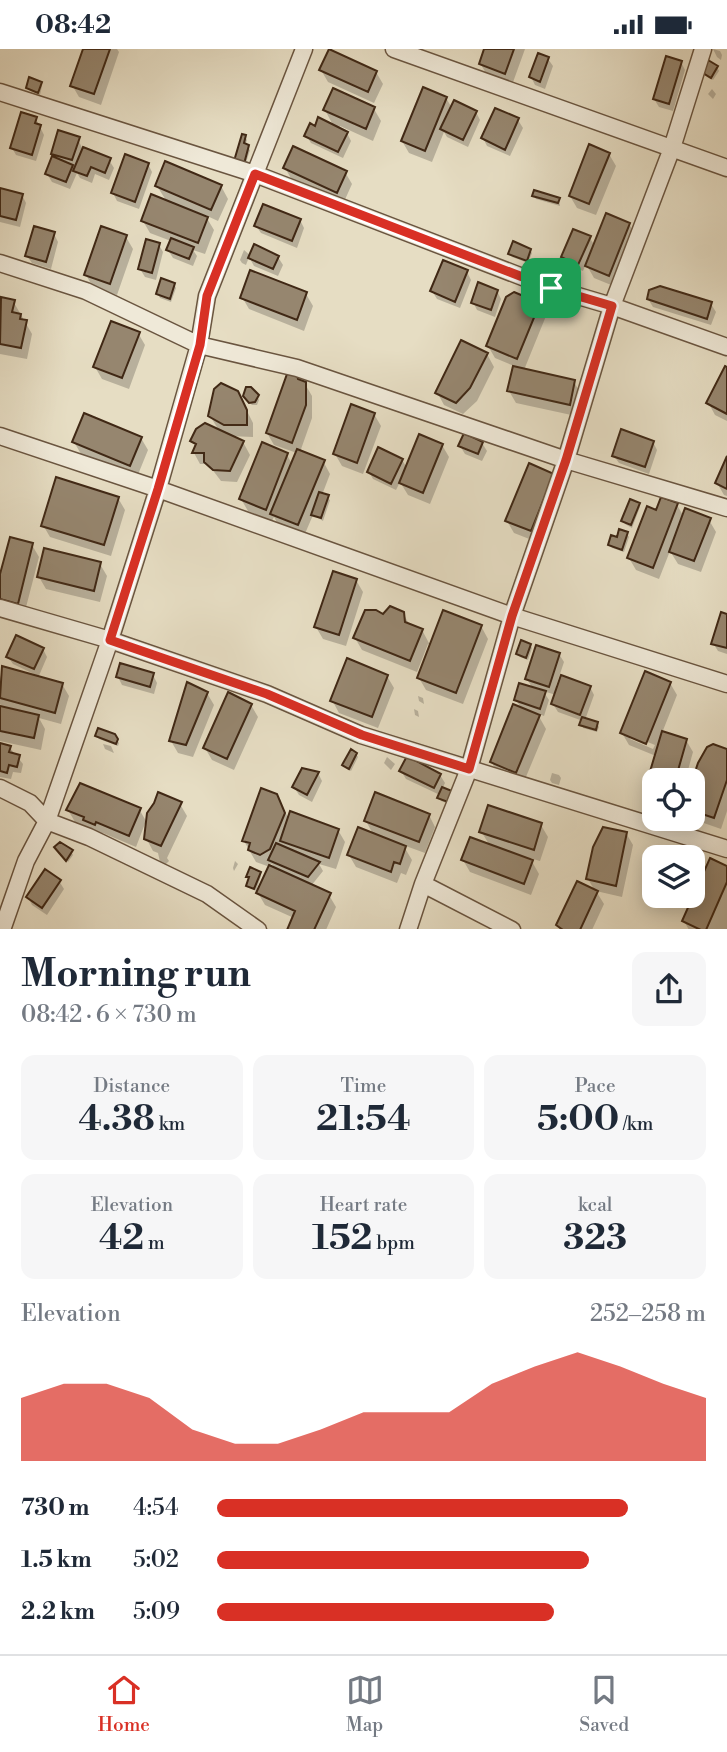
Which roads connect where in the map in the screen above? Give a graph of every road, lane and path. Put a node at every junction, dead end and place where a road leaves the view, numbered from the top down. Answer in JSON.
{"nodes":[{"id":1,"x":304,"y":49,"type":"edge"},
{"id":2,"x":394,"y":49,"type":"edge"},
{"id":3,"x":704,"y":49,"type":"edge"},
{"id":4,"x":0,"y":92,"type":"edge"},
{"id":5,"x":672,"y":148,"type":"junction"},
{"id":6,"x":727,"y":167,"type":"edge"},
{"id":7,"x":255,"y":174,"type":"junction"},
{"id":8,"x":0,"y":263,"type":"edge"},
{"id":9,"x":612,"y":306,"type":"junction"},
{"id":10,"x":200,"y":345,"type":"junction"},
{"id":11,"x":727,"y":347,"type":"edge"},
{"id":12,"x":0,"y":436,"type":"edge"},
{"id":13,"x":566,"y":460,"type":"junction"},
{"id":14,"x":158,"y":489,"type":"junction"},
{"id":15,"x":727,"y":508,"type":"edge"},
{"id":16,"x":0,"y":608,"type":"edge"},
{"id":17,"x":512,"y":616,"type":"junction"},
{"id":18,"x":110,"y":640,"type":"junction"},
{"id":19,"x":727,"y":684,"type":"edge"},
{"id":20,"x":469,"y":769,"type":"junction"},
{"id":21,"x":0,"y":788,"type":"edge"},
{"id":22,"x":47,"y":821,"type":"junction"},
{"id":23,"x":727,"y":849,"type":"edge"},
{"id":24,"x":423,"y":884,"type":"junction"},
{"id":25,"x":2,"y":929,"type":"edge"},
{"id":26,"x":258,"y":929,"type":"edge"},
{"id":27,"x":408,"y":929,"type":"edge"},
{"id":28,"x":512,"y":929,"type":"edge"}],
"edges":[{"from":1,"to":7,"type":"street"},
{"from":2,"to":5,"type":"street"},
{"from":3,"to":5,"type":"street"},
{"from":4,"to":7,"type":"street"},
{"from":5,"to":6,"type":"street"},
{"from":5,"to":9,"type":"street"},
{"from":7,"to":9,"type":"street"},
{"from":7,"to":10,"type":"street"},
{"from":8,"to":10,"type":"street"},
{"from":9,"to":11,"type":"street"},
{"from":9,"to":13,"type":"street"},
{"from":10,"to":13,"type":"street"},
{"from":10,"to":14,"type":"street"},
{"from":12,"to":14,"type":"street"},
{"from":13,"to":15,"type":"street"},
{"from":13,"to":17,"type":"street"},
{"from":14,"to":17,"type":"street"},
{"from":14,"to":18,"type":"street"},
{"from":16,"to":18,"type":"street"},
{"from":17,"to":19,"type":"street"},
{"from":17,"to":20,"type":"street"},
{"from":18,"to":20,"type":"street"},
{"from":18,"to":22,"type":"street"},
{"from":20,"to":23,"type":"street"},
{"from":20,"to":24,"type":"street"},
{"from":21,"to":22,"type":"street"},
{"from":22,"to":25,"type":"street"},
{"from":22,"to":26,"type":"street"},
{"from":24,"to":27,"type":"street"},
{"from":24,"to":28,"type":"street"}]}
